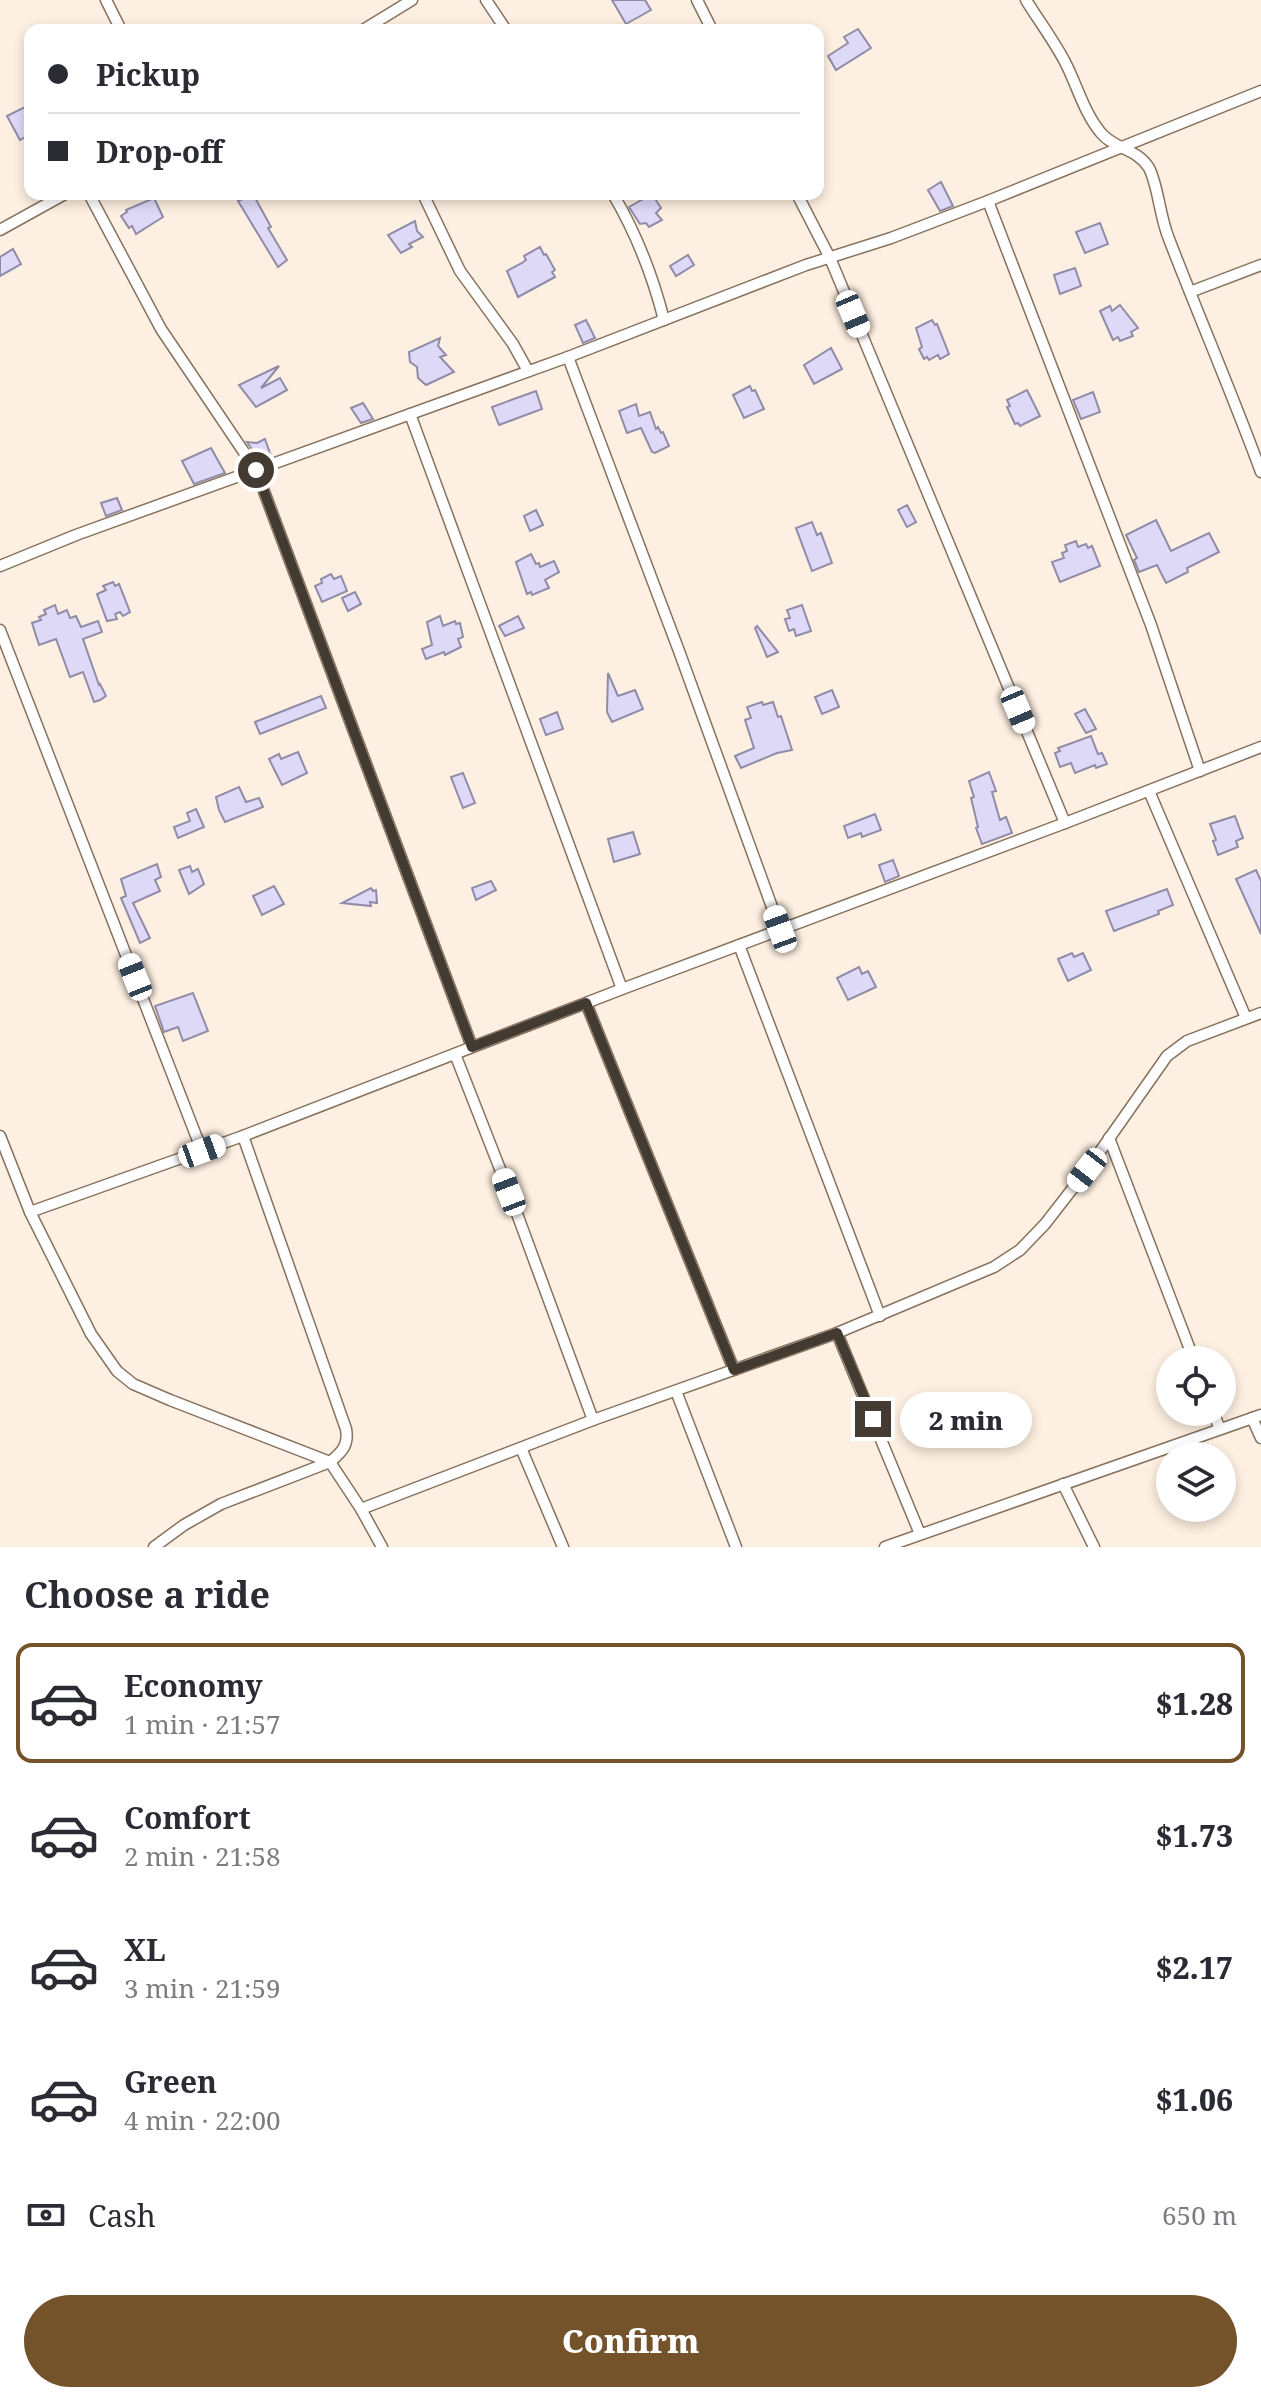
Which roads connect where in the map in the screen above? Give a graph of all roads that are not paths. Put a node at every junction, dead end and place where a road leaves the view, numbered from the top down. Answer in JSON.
{"nodes":[{"id":1,"x":106,"y":0,"type":"edge"},
{"id":2,"x":412,"y":0,"type":"edge"},
{"id":3,"x":486,"y":0,"type":"edge"},
{"id":4,"x":697,"y":0,"type":"edge"},
{"id":5,"x":1026,"y":0,"type":"edge"},
{"id":6,"x":118,"y":24,"type":"edge"},
{"id":7,"x":373,"y":24,"type":"edge"},
{"id":8,"x":502,"y":24,"type":"edge"},
{"id":9,"x":709,"y":24,"type":"edge"},
{"id":10,"x":1261,"y":91,"type":"edge"},
{"id":11,"x":1122,"y":147,"type":"junction"},
{"id":12,"x":54,"y":200,"type":"edge"},
{"id":13,"x":92,"y":200,"type":"edge"},
{"id":14,"x":426,"y":200,"type":"edge"},
{"id":15,"x":616,"y":200,"type":"edge"},
{"id":16,"x":800,"y":200,"type":"edge"},
{"id":17,"x":988,"y":201,"type":"junction"},
{"id":18,"x":0,"y":230,"type":"edge"},
{"id":19,"x":830,"y":258,"type":"junction"},
{"id":20,"x":1261,"y":265,"type":"edge"},
{"id":21,"x":1190,"y":292,"type":"junction"},
{"id":22,"x":664,"y":320,"type":"junction"},
{"id":23,"x":568,"y":357,"type":"junction"},
{"id":24,"x":528,"y":371,"type":"junction"},
{"id":25,"x":410,"y":414,"type":"junction"},
{"id":26,"x":256,"y":470,"type":"junction"},
{"id":27,"x":1261,"y":472,"type":"edge"},
{"id":28,"x":0,"y":566,"type":"edge"},
{"id":29,"x":0,"y":630,"type":"edge"},
{"id":30,"x":1261,"y":747,"type":"edge"},
{"id":31,"x":1200,"y":771,"type":"junction"},
{"id":32,"x":1149,"y":791,"type":"junction"},
{"id":33,"x":1065,"y":823,"type":"junction"},
{"id":34,"x":780,"y":929,"type":"junction"},
{"id":35,"x":739,"y":945,"type":"junction"},
{"id":36,"x":622,"y":989,"type":"junction"},
{"id":37,"x":586,"y":1003,"type":"junction"},
{"id":38,"x":1261,"y":1013,"type":"edge"},
{"id":39,"x":1246,"y":1018,"type":"junction"},
{"id":40,"x":472,"y":1047,"type":"junction"},
{"id":41,"x":455,"y":1054,"type":"junction"},
{"id":42,"x":0,"y":1136,"type":"edge"},
{"id":43,"x":243,"y":1136,"type":"junction"},
{"id":44,"x":1109,"y":1138,"type":"junction"},
{"id":45,"x":202,"y":1151,"type":"junction"},
{"id":46,"x":30,"y":1212,"type":"junction"},
{"id":47,"x":880,"y":1316,"type":"junction"},
{"id":48,"x":837,"y":1333,"type":"junction"},
{"id":49,"x":1189,"y":1346,"type":"edge"},
{"id":50,"x":734,"y":1370,"type":"junction"},
{"id":51,"x":676,"y":1391,"type":"junction"},
{"id":52,"x":1256,"y":1416,"type":"edge"},
{"id":53,"x":593,"y":1420,"type":"junction"},
{"id":54,"x":1219,"y":1426,"type":"edge"},
{"id":55,"x":1220,"y":1429,"type":"junction"},
{"id":56,"x":1261,"y":1438,"type":"edge"},
{"id":57,"x":521,"y":1448,"type":"junction"},
{"id":58,"x":330,"y":1462,"type":"junction"},
{"id":59,"x":1063,"y":1484,"type":"junction"},
{"id":60,"x":361,"y":1509,"type":"junction"},
{"id":61,"x":920,"y":1534,"type":"junction"},
{"id":62,"x":154,"y":1547,"type":"edge"},
{"id":63,"x":382,"y":1547,"type":"edge"},
{"id":64,"x":563,"y":1547,"type":"edge"},
{"id":65,"x":736,"y":1547,"type":"edge"},
{"id":66,"x":885,"y":1547,"type":"edge"},
{"id":67,"x":1094,"y":1547,"type":"edge"}],
"edges":[{"from":1,"to":6,"type":"street"},
{"from":2,"to":7,"type":"street"},
{"from":3,"to":8,"type":"street"},
{"from":4,"to":9,"type":"street"},
{"from":5,"to":11,"type":"street"},
{"from":10,"to":11,"type":"street"},
{"from":11,"to":17,"type":"street"},
{"from":11,"to":21,"type":"street"},
{"from":12,"to":18,"type":"street"},
{"from":13,"to":26,"type":"street"},
{"from":14,"to":24,"type":"street"},
{"from":15,"to":22,"type":"street"},
{"from":16,"to":19,"type":"street"},
{"from":17,"to":19,"type":"street"},
{"from":17,"to":31,"type":"street"},
{"from":19,"to":22,"type":"street"},
{"from":19,"to":33,"type":"street"},
{"from":20,"to":21,"type":"street"},
{"from":21,"to":27,"type":"street"},
{"from":22,"to":23,"type":"street"},
{"from":23,"to":24,"type":"street"},
{"from":23,"to":34,"type":"street"},
{"from":24,"to":25,"type":"street"},
{"from":25,"to":26,"type":"street"},
{"from":25,"to":36,"type":"street"},
{"from":26,"to":28,"type":"street"},
{"from":26,"to":40,"type":"street"},
{"from":29,"to":45,"type":"street"},
{"from":30,"to":31,"type":"street"},
{"from":31,"to":32,"type":"street"},
{"from":32,"to":33,"type":"street"},
{"from":32,"to":39,"type":"street"},
{"from":33,"to":34,"type":"street"},
{"from":34,"to":35,"type":"street"},
{"from":35,"to":36,"type":"street"},
{"from":35,"to":47,"type":"street"},
{"from":36,"to":37,"type":"street"},
{"from":37,"to":40,"type":"street"},
{"from":37,"to":50,"type":"street"},
{"from":38,"to":39,"type":"street"},
{"from":39,"to":44,"type":"street"},
{"from":40,"to":41,"type":"street"},
{"from":41,"to":43,"type":"street"},
{"from":41,"to":53,"type":"street"},
{"from":42,"to":46,"type":"street"},
{"from":43,"to":45,"type":"street"},
{"from":43,"to":58,"type":"street"},
{"from":44,"to":47,"type":"street"},
{"from":44,"to":49,"type":"street"},
{"from":45,"to":46,"type":"street"},
{"from":46,"to":58,"type":"street"},
{"from":47,"to":48,"type":"street"},
{"from":48,"to":50,"type":"street"},
{"from":48,"to":61,"type":"street"},
{"from":50,"to":51,"type":"street"},
{"from":51,"to":53,"type":"street"},
{"from":51,"to":65,"type":"street"},
{"from":52,"to":55,"type":"street"},
{"from":52,"to":56,"type":"street"},
{"from":53,"to":57,"type":"street"},
{"from":54,"to":55,"type":"street"},
{"from":55,"to":59,"type":"street"},
{"from":57,"to":60,"type":"street"},
{"from":57,"to":64,"type":"street"},
{"from":58,"to":60,"type":"street"},
{"from":58,"to":62,"type":"street"},
{"from":59,"to":61,"type":"street"},
{"from":59,"to":67,"type":"street"},
{"from":60,"to":63,"type":"street"},
{"from":61,"to":66,"type":"street"}]}
